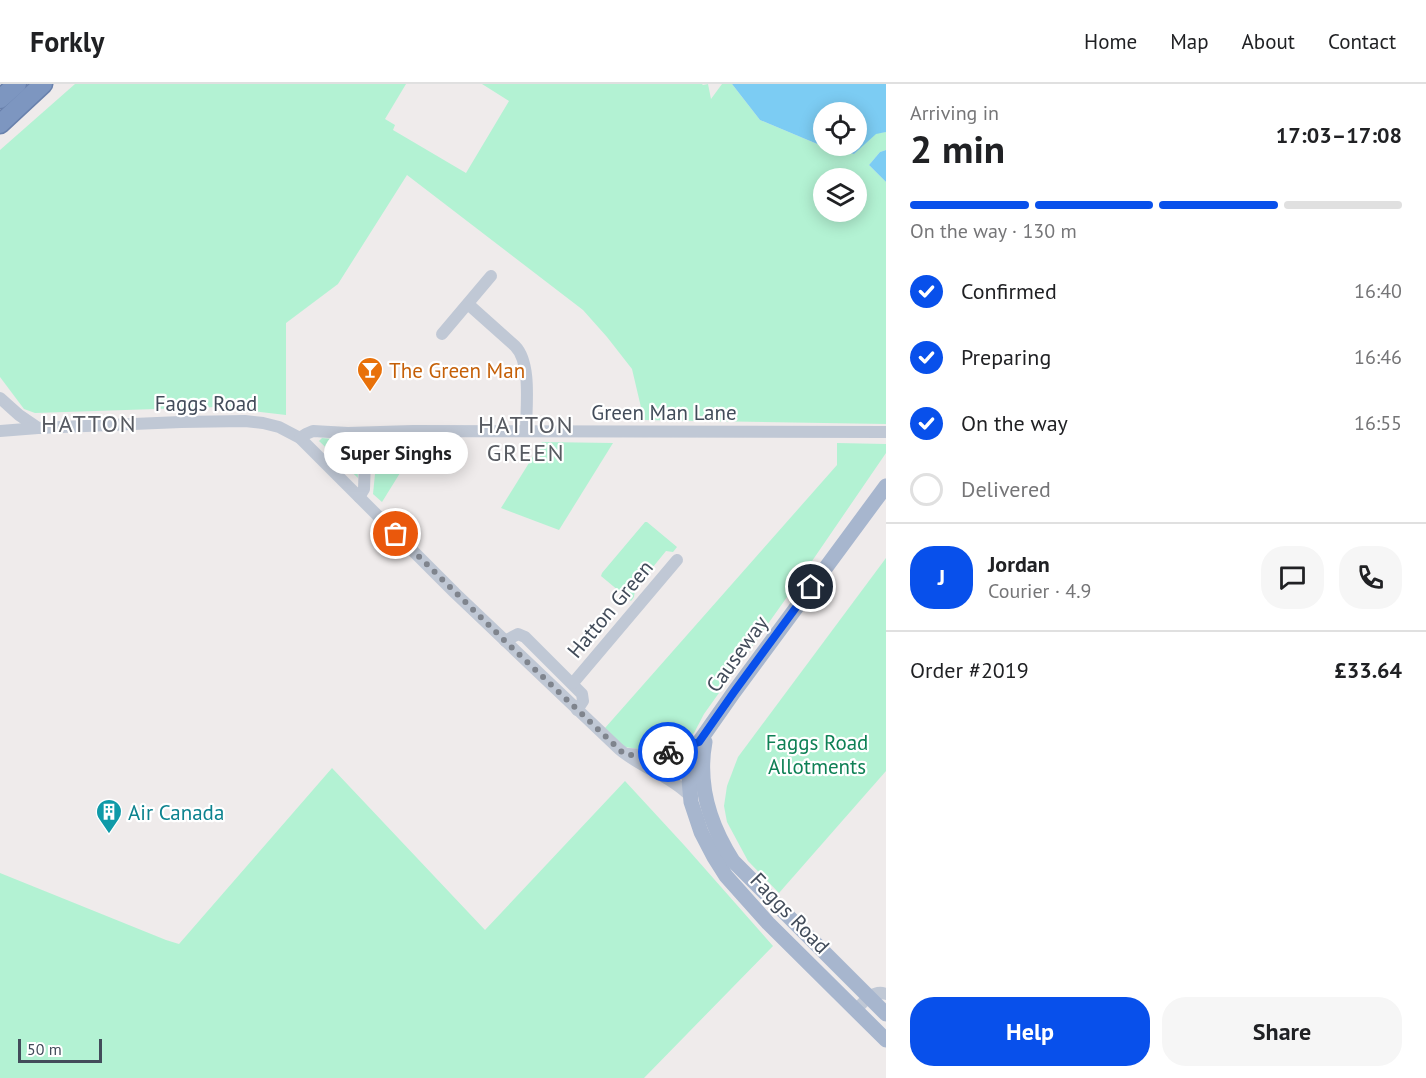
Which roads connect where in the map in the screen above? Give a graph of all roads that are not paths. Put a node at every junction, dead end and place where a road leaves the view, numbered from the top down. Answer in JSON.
{"nodes":[{"id":1,"x":17,"y":84,"type":"edge"},
{"id":2,"x":43,"y":84,"type":"edge"},
{"id":3,"x":0,"y":99,"type":"edge"},
{"id":4,"x":0,"y":124,"type":"edge"},
{"id":5,"x":491,"y":276,"type":"dead end"},
{"id":6,"x":468,"y":304,"type":"junction"},
{"id":7,"x":442,"y":334,"type":"dead end"},
{"id":8,"x":0,"y":398,"type":"edge"},
{"id":9,"x":38,"y":428,"type":"junction"},
{"id":10,"x":0,"y":431,"type":"edge"},
{"id":11,"x":526,"y":431,"type":"junction"},
{"id":12,"x":886,"y":432,"type":"edge"},
{"id":13,"x":366,"y":433,"type":"junction"},
{"id":14,"x":300,"y":438,"type":"junction"},
{"id":15,"x":886,"y":486,"type":"edge"},
{"id":16,"x":359,"y":497,"type":"junction"},
{"id":17,"x":677,"y":560,"type":"dead end"},
{"id":18,"x":505,"y":641,"type":"junction"},
{"id":19,"x":573,"y":683,"type":"junction"},
{"id":20,"x":577,"y":710,"type":"junction"},
{"id":21,"x":704,"y":736,"type":"junction"},
{"id":22,"x":624,"y":754,"type":"junction"},
{"id":23,"x":636,"y":761,"type":"junction"},
{"id":24,"x":696,"y":773,"type":"junction"},
{"id":25,"x":690,"y":797,"type":"junction"},
{"id":26,"x":886,"y":994,"type":"edge"},
{"id":27,"x":869,"y":997,"type":"junction"},
{"id":28,"x":856,"y":1010,"type":"junction"},
{"id":29,"x":886,"y":1014,"type":"edge"},
{"id":30,"x":886,"y":1040,"type":"edge"}],
"edges":[{"from":1,"to":3,"type":"highway"},
{"from":2,"to":4,"type":"highway"},
{"from":5,"to":6,"type":"street"},
{"from":6,"to":7,"type":"street"},
{"from":6,"to":11,"type":"street"},
{"from":8,"to":9,"type":"street"},
{"from":9,"to":10,"type":"street","name":"Faggs Road"},
{"from":9,"to":14,"type":"street","name":"Faggs Road"},
{"from":11,"to":12,"type":"street","name":"Green Man Lane"},
{"from":11,"to":13,"type":"street","name":"Green Man Lane"},
{"from":13,"to":14,"type":"street","name":"Green Man Lane"},
{"from":13,"to":16,"type":"street"},
{"from":14,"to":16,"type":"street","name":"Faggs Road"},
{"from":15,"to":21,"type":"main road","name":"Causeway"},
{"from":16,"to":18,"type":"street","name":"Faggs Road"},
{"from":17,"to":19,"type":"street","name":"Hatton Green"},
{"from":18,"to":19,"type":"street"},
{"from":18,"to":20,"type":"street","name":"Faggs Road"},
{"from":19,"to":20,"type":"street"},
{"from":20,"to":22,"type":"street","name":"Faggs Road"},
{"from":21,"to":22,"type":"street"},
{"from":21,"to":24,"type":"main road","name":"Causeway"},
{"from":22,"to":23,"type":"street","name":"Faggs Road"},
{"from":23,"to":24,"type":"street"},
{"from":23,"to":25,"type":"street","name":"Faggs Road"},
{"from":24,"to":25,"type":"main road","name":"Causeway"},
{"from":24,"to":27,"type":"main road","name":"Faggs Road"},
{"from":25,"to":28,"type":"main road","name":"Faggs Road"},
{"from":26,"to":27,"type":"street"},
{"from":27,"to":28,"type":"street"},
{"from":27,"to":29,"type":"main road","name":"Faggs Road"},
{"from":28,"to":30,"type":"main road","name":"Faggs Road"}]}
